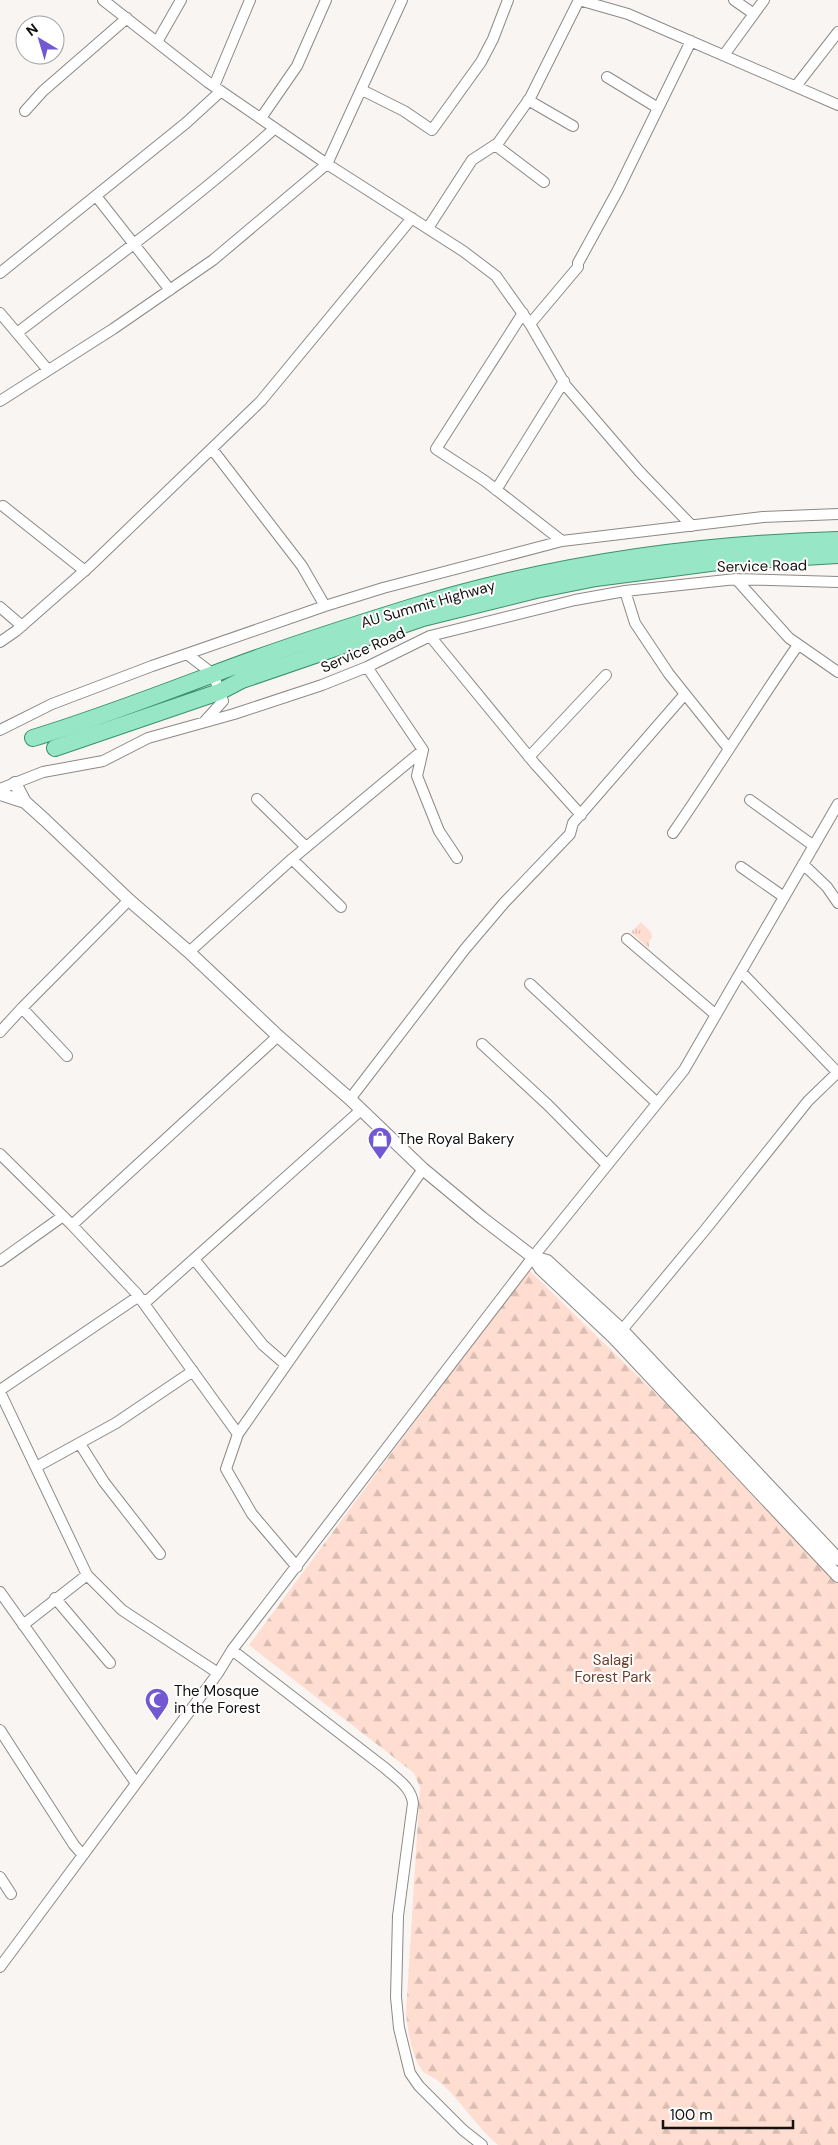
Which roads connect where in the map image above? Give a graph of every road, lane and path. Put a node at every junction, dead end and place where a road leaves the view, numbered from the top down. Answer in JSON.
{"nodes":[{"id":1,"x":103,"y":0,"type":"edge"},
{"id":2,"x":181,"y":0,"type":"edge"},
{"id":3,"x":250,"y":0,"type":"edge"},
{"id":4,"x":326,"y":0,"type":"edge"},
{"id":5,"x":402,"y":0,"type":"edge"},
{"id":6,"x":508,"y":0,"type":"edge"},
{"id":7,"x":734,"y":0,"type":"edge"},
{"id":8,"x":764,"y":0,"type":"edge"},
{"id":9,"x":754,"y":14,"type":"junction"},
{"id":10,"x":127,"y":18,"type":"junction"},
{"id":11,"x":838,"y":32,"type":"edge"},
{"id":12,"x":691,"y":41,"type":"junction"},
{"id":13,"x":157,"y":42,"type":"junction"},
{"id":14,"x":724,"y":55,"type":"junction"},
{"id":15,"x":607,"y":78,"type":"dead end"},
{"id":16,"x":796,"y":86,"type":"junction"},
{"id":17,"x":217,"y":88,"type":"junction"},
{"id":18,"x":362,"y":90,"type":"junction"},
{"id":19,"x":528,"y":100,"type":"junction"},
{"id":20,"x":838,"y":105,"type":"edge"},
{"id":21,"x":658,"y":108,"type":"junction"},
{"id":22,"x":24,"y":111,"type":"dead end"},
{"id":23,"x":261,"y":118,"type":"junction"},
{"id":24,"x":573,"y":126,"type":"dead end"},
{"id":25,"x":275,"y":128,"type":"junction"},
{"id":26,"x":495,"y":145,"type":"junction"},
{"id":27,"x":327,"y":164,"type":"junction"},
{"id":28,"x":544,"y":182,"type":"dead end"},
{"id":29,"x":96,"y":196,"type":"junction"},
{"id":30,"x":412,"y":218,"type":"junction"},
{"id":31,"x":428,"y":228,"type":"junction"},
{"id":32,"x":134,"y":244,"type":"junction"},
{"id":33,"x":0,"y":273,"type":"edge"},
{"id":34,"x":170,"y":290,"type":"junction"},
{"id":35,"x":0,"y":313,"type":"edge"},
{"id":36,"x":523,"y":313,"type":"junction"},
{"id":37,"x":530,"y":324,"type":"junction"},
{"id":38,"x":16,"y":333,"type":"junction"},
{"id":39,"x":48,"y":370,"type":"junction"},
{"id":40,"x":564,"y":382,"type":"junction"},
{"id":41,"x":0,"y":401,"type":"edge"},
{"id":42,"x":212,"y":449,"type":"junction"},
{"id":43,"x":496,"y":490,"type":"junction"},
{"id":44,"x":3,"y":506,"type":"dead end"},
{"id":45,"x":838,"y":514,"type":"edge"},
{"id":46,"x":692,"y":526,"type":"junction"},
{"id":47,"x":838,"y":540,"type":"edge"},
{"id":48,"x":562,"y":541,"type":"junction"},
{"id":49,"x":838,"y":556,"type":"edge"},
{"id":50,"x":85,"y":571,"type":"junction"},
{"id":51,"x":736,"y":579,"type":"junction"},
{"id":52,"x":838,"y":582,"type":"edge"},
{"id":53,"x":625,"y":591,"type":"junction"},
{"id":54,"x":325,"y":606,"type":"junction"},
{"id":55,"x":0,"y":607,"type":"edge"},
{"id":56,"x":22,"y":626,"type":"junction"},
{"id":57,"x":430,"y":636,"type":"junction"},
{"id":58,"x":0,"y":642,"type":"edge"},
{"id":59,"x":798,"y":645,"type":"junction"},
{"id":60,"x":187,"y":654,"type":"junction"},
{"id":61,"x":367,"y":667,"type":"junction"},
{"id":62,"x":838,"y":672,"type":"edge"},
{"id":63,"x":213,"y":674,"type":"junction"},
{"id":64,"x":606,"y":675,"type":"dead end"},
{"id":65,"x":219,"y":692,"type":"junction"},
{"id":66,"x":685,"y":694,"type":"junction"},
{"id":67,"x":203,"y":723,"type":"junction"},
{"id":68,"x":0,"y":730,"type":"edge"},
{"id":69,"x":34,"y":738,"type":"dead end"},
{"id":70,"x":55,"y":748,"type":"dead end"},
{"id":71,"x":729,"y":749,"type":"junction"},
{"id":72,"x":423,"y":750,"type":"junction"},
{"id":73,"x":529,"y":757,"type":"junction"},
{"id":74,"x":14,"y":783,"type":"junction"},
{"id":75,"x":0,"y":788,"type":"edge"},
{"id":76,"x":0,"y":794,"type":"edge"},
{"id":77,"x":257,"y":799,"type":"dead end"},
{"id":78,"x":750,"y":800,"type":"dead end"},
{"id":79,"x":24,"y":802,"type":"junction"},
{"id":80,"x":838,"y":804,"type":"edge"},
{"id":81,"x":581,"y":815,"type":"junction"},
{"id":82,"x":672,"y":833,"type":"dead end"},
{"id":83,"x":814,"y":846,"type":"junction"},
{"id":84,"x":306,"y":847,"type":"junction"},
{"id":85,"x":457,"y":858,"type":"dead end"},
{"id":86,"x":292,"y":859,"type":"junction"},
{"id":87,"x":803,"y":864,"type":"junction"},
{"id":88,"x":741,"y":867,"type":"dead end"},
{"id":89,"x":784,"y":898,"type":"junction"},
{"id":90,"x":129,"y":900,"type":"junction"},
{"id":91,"x":838,"y":903,"type":"edge"},
{"id":92,"x":341,"y":907,"type":"dead end"},
{"id":93,"x":627,"y":939,"type":"dead end"},
{"id":94,"x":189,"y":952,"type":"junction"},
{"id":95,"x":741,"y":972,"type":"junction"},
{"id":96,"x":530,"y":984,"type":"dead end"},
{"id":97,"x":22,"y":1008,"type":"junction"},
{"id":98,"x":716,"y":1015,"type":"junction"},
{"id":99,"x":0,"y":1032,"type":"edge"},
{"id":100,"x":278,"y":1036,"type":"junction"},
{"id":101,"x":482,"y":1044,"type":"dead end"},
{"id":102,"x":67,"y":1056,"type":"dead end"},
{"id":103,"x":838,"y":1072,"type":"edge"},
{"id":104,"x":350,"y":1099,"type":"junction"},
{"id":105,"x":658,"y":1103,"type":"junction"},
{"id":106,"x":361,"y":1110,"type":"junction"},
{"id":107,"x":0,"y":1154,"type":"edge"},
{"id":108,"x":607,"y":1165,"type":"junction"},
{"id":109,"x":4,"y":1166,"type":"edge"},
{"id":110,"x":423,"y":1169,"type":"junction"},
{"id":111,"x":62,"y":1216,"type":"junction"},
{"id":112,"x":72,"y":1226,"type":"junction"},
{"id":113,"x":533,"y":1257,"type":"junction"},
{"id":114,"x":194,"y":1259,"type":"junction"},
{"id":115,"x":0,"y":1261,"type":"edge"},
{"id":116,"x":140,"y":1300,"type":"junction"},
{"id":117,"x":622,"y":1330,"type":"junction"},
{"id":118,"x":286,"y":1365,"type":"junction"},
{"id":119,"x":193,"y":1371,"type":"junction"},
{"id":120,"x":0,"y":1391,"type":"edge"},
{"id":121,"x":238,"y":1434,"type":"junction"},
{"id":122,"x":80,"y":1444,"type":"junction"},
{"id":123,"x":36,"y":1467,"type":"junction"},
{"id":124,"x":160,"y":1554,"type":"dead end"},
{"id":125,"x":838,"y":1560,"type":"edge"},
{"id":126,"x":296,"y":1567,"type":"junction"},
{"id":127,"x":88,"y":1575,"type":"junction"},
{"id":128,"x":838,"y":1576,"type":"edge"},
{"id":129,"x":0,"y":1592,"type":"edge"},
{"id":130,"x":55,"y":1598,"type":"junction"},
{"id":131,"x":23,"y":1624,"type":"junction"},
{"id":132,"x":232,"y":1650,"type":"junction"},
{"id":133,"x":110,"y":1663,"type":"dead end"},
{"id":134,"x":218,"y":1673,"type":"junction"},
{"id":135,"x":0,"y":1730,"type":"edge"},
{"id":136,"x":136,"y":1783,"type":"junction"},
{"id":137,"x":82,"y":1854,"type":"junction"},
{"id":138,"x":0,"y":1877,"type":"edge"},
{"id":139,"x":11,"y":1894,"type":"dead end"},
{"id":140,"x":0,"y":1967,"type":"edge"},
{"id":141,"x":482,"y":2145,"type":"edge"}],
"edges":[{"from":1,"to":10,"type":"street"},
{"from":2,"to":13,"type":"street"},
{"from":3,"to":17,"type":"street"},
{"from":4,"to":23,"type":"street"},
{"from":5,"to":18,"type":"street"},
{"from":6,"to":18,"type":"street"},
{"from":7,"to":9,"type":"street"},
{"from":8,"to":9,"type":"street"},
{"from":9,"to":14,"type":"street"},
{"from":10,"to":13,"type":"street"},
{"from":10,"to":22,"type":"street"},
{"from":11,"to":16,"type":"street"},
{"from":12,"to":14,"type":"street"},
{"from":12,"to":19,"type":"street"},
{"from":12,"to":21,"type":"street"},
{"from":13,"to":17,"type":"street"},
{"from":14,"to":16,"type":"street"},
{"from":15,"to":21,"type":"street"},
{"from":16,"to":20,"type":"street"},
{"from":17,"to":23,"type":"street"},
{"from":17,"to":29,"type":"street"},
{"from":18,"to":27,"type":"street"},
{"from":19,"to":24,"type":"street"},
{"from":19,"to":26,"type":"street"},
{"from":21,"to":37,"type":"street"},
{"from":23,"to":25,"type":"street"},
{"from":25,"to":27,"type":"street"},
{"from":25,"to":32,"type":"street"},
{"from":26,"to":28,"type":"street"},
{"from":26,"to":31,"type":"street"},
{"from":27,"to":30,"type":"street"},
{"from":27,"to":34,"type":"street"},
{"from":29,"to":32,"type":"street"},
{"from":29,"to":33,"type":"street"},
{"from":30,"to":31,"type":"street"},
{"from":30,"to":42,"type":"street"},
{"from":31,"to":36,"type":"street"},
{"from":32,"to":34,"type":"street"},
{"from":32,"to":38,"type":"street"},
{"from":34,"to":39,"type":"street"},
{"from":35,"to":38,"type":"street"},
{"from":36,"to":37,"type":"street"},
{"from":36,"to":43,"type":"street"},
{"from":37,"to":40,"type":"street"},
{"from":38,"to":39,"type":"street"},
{"from":39,"to":41,"type":"street"},
{"from":40,"to":43,"type":"street"},
{"from":40,"to":46,"type":"street"},
{"from":42,"to":50,"type":"street"},
{"from":42,"to":54,"type":"street"},
{"from":43,"to":48,"type":"street"},
{"from":44,"to":50,"type":"street"},
{"from":45,"to":46,"type":"street"},
{"from":46,"to":48,"type":"street"},
{"from":47,"to":63,"type":"main road","name":"AU Summit Highway"},
{"from":48,"to":54,"type":"street"},
{"from":49,"to":65,"type":"main road","name":"AU Summit Highway"},
{"from":50,"to":56,"type":"street"},
{"from":51,"to":52,"type":"street","name":"Service Road"},
{"from":51,"to":53,"type":"street","name":"Service Road"},
{"from":51,"to":59,"type":"street"},
{"from":53,"to":57,"type":"street","name":"Service Road"},
{"from":53,"to":66,"type":"street"},
{"from":54,"to":60,"type":"street"},
{"from":55,"to":56,"type":"street"},
{"from":56,"to":58,"type":"street"},
{"from":57,"to":61,"type":"street","name":"Service Road"},
{"from":57,"to":73,"type":"street"},
{"from":59,"to":62,"type":"street"},
{"from":59,"to":71,"type":"street"},
{"from":60,"to":63,"type":"street"},
{"from":60,"to":68,"type":"street"},
{"from":61,"to":67,"type":"street","name":"Service Road"},
{"from":61,"to":72,"type":"street"},
{"from":63,"to":65,"type":"street"},
{"from":63,"to":69,"type":"main road","name":"AU Summit Highway"},
{"from":64,"to":73,"type":"street"},
{"from":65,"to":67,"type":"street"},
{"from":65,"to":70,"type":"main road","name":"AU Summit Highway"},
{"from":66,"to":71,"type":"street"},
{"from":66,"to":81,"type":"street"},
{"from":67,"to":74,"type":"street","name":"Service Road"},
{"from":71,"to":82,"type":"street"},
{"from":72,"to":84,"type":"street"},
{"from":72,"to":85,"type":"street"},
{"from":73,"to":81,"type":"street"},
{"from":74,"to":75,"type":"street","name":"Service Road"},
{"from":74,"to":79,"type":"street"},
{"from":76,"to":79,"type":"street"},
{"from":77,"to":84,"type":"street"},
{"from":78,"to":83,"type":"street"},
{"from":79,"to":90,"type":"street"},
{"from":80,"to":83,"type":"street"},
{"from":81,"to":104,"type":"street"},
{"from":83,"to":87,"type":"street"},
{"from":84,"to":86,"type":"street"},
{"from":86,"to":92,"type":"street"},
{"from":86,"to":94,"type":"street"},
{"from":87,"to":89,"type":"street"},
{"from":87,"to":91,"type":"street"},
{"from":88,"to":89,"type":"street"},
{"from":89,"to":95,"type":"street"},
{"from":90,"to":94,"type":"street"},
{"from":90,"to":97,"type":"street"},
{"from":93,"to":98,"type":"street"},
{"from":94,"to":100,"type":"street"},
{"from":95,"to":98,"type":"street"},
{"from":95,"to":103,"type":"street"},
{"from":96,"to":105,"type":"street"},
{"from":97,"to":99,"type":"street"},
{"from":97,"to":102,"type":"street"},
{"from":98,"to":105,"type":"street"},
{"from":100,"to":104,"type":"street"},
{"from":100,"to":112,"type":"street"},
{"from":101,"to":108,"type":"street"},
{"from":103,"to":117,"type":"street"},
{"from":104,"to":106,"type":"street"},
{"from":105,"to":108,"type":"street"},
{"from":106,"to":110,"type":"street"},
{"from":106,"to":114,"type":"street"},
{"from":107,"to":109,"type":"street"},
{"from":108,"to":113,"type":"street"},
{"from":109,"to":111,"type":"street"},
{"from":110,"to":113,"type":"street"},
{"from":110,"to":118,"type":"street"},
{"from":111,"to":112,"type":"street"},
{"from":111,"to":115,"type":"street"},
{"from":112,"to":116,"type":"street"},
{"from":113,"to":117,"type":"street"},
{"from":113,"to":126,"type":"street"},
{"from":113,"to":128,"type":"street"},
{"from":114,"to":116,"type":"street"},
{"from":114,"to":118,"type":"street"},
{"from":116,"to":119,"type":"street"},
{"from":116,"to":120,"type":"street"},
{"from":117,"to":125,"type":"street"},
{"from":118,"to":121,"type":"street"},
{"from":119,"to":121,"type":"street"},
{"from":119,"to":122,"type":"street"},
{"from":120,"to":123,"type":"street"},
{"from":121,"to":126,"type":"street"},
{"from":122,"to":123,"type":"street"},
{"from":122,"to":124,"type":"street"},
{"from":123,"to":127,"type":"street"},
{"from":126,"to":132,"type":"street"},
{"from":127,"to":130,"type":"street"},
{"from":127,"to":134,"type":"street"},
{"from":129,"to":131,"type":"street"},
{"from":130,"to":131,"type":"street"},
{"from":130,"to":133,"type":"street"},
{"from":131,"to":136,"type":"street"},
{"from":132,"to":134,"type":"street"},
{"from":132,"to":141,"type":"street"},
{"from":134,"to":136,"type":"street"},
{"from":135,"to":137,"type":"street"},
{"from":136,"to":137,"type":"street"},
{"from":137,"to":140,"type":"street"},
{"from":138,"to":139,"type":"street"}]}
